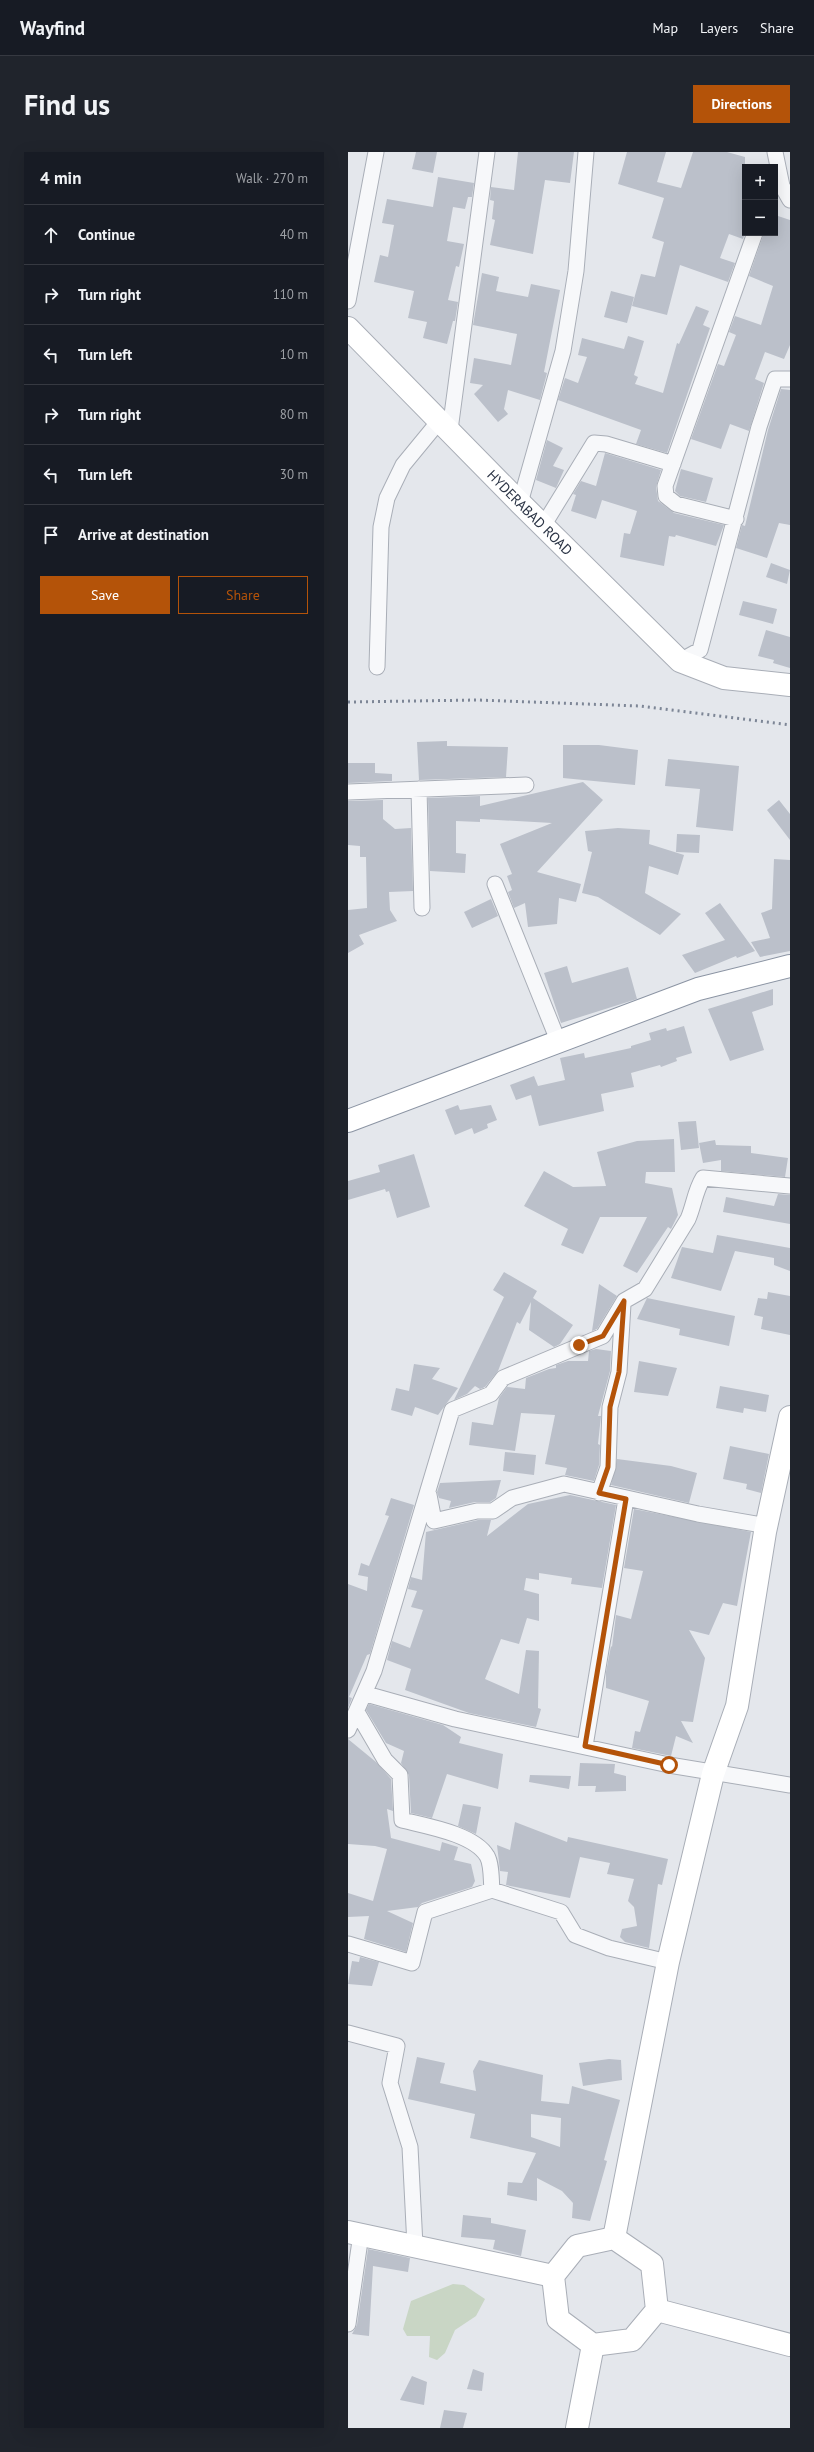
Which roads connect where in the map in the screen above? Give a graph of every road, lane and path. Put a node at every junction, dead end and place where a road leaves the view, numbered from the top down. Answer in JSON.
{"nodes":[{"id":1,"x":376,"y":152,"type":"edge"},
{"id":2,"x":487,"y":152,"type":"edge"},
{"id":3,"x":586,"y":152,"type":"edge"},
{"id":4,"x":775,"y":152,"type":"edge"},
{"id":5,"x":776,"y":164,"type":"edge"},
{"id":6,"x":778,"y":177,"type":"edge"},
{"id":7,"x":790,"y":200,"type":"edge"},
{"id":8,"x":754,"y":236,"type":"edge"},
{"id":9,"x":348,"y":301,"type":"edge"},
{"id":10,"x":348,"y":328,"type":"edge"},
{"id":11,"x":790,"y":379,"type":"edge"},
{"id":12,"x":445,"y":425,"type":"junction"},
{"id":13,"x":673,"y":464,"type":"junction"},
{"id":14,"x":520,"y":503,"type":"junction"},
{"id":15,"x":736,"y":520,"type":"junction"},
{"id":16,"x":543,"y":526,"type":"junction"},
{"id":17,"x":680,"y":661,"type":"junction"},
{"id":18,"x":377,"y":668,"type":"dead end"},
{"id":19,"x":790,"y":685,"type":"edge"},
{"id":20,"x":526,"y":784,"type":"dead end"},
{"id":21,"x":419,"y":789,"type":"junction"},
{"id":22,"x":348,"y":792,"type":"edge"},
{"id":23,"x":495,"y":884,"type":"dead end"},
{"id":24,"x":422,"y":908,"type":"dead end"},
{"id":25,"x":789,"y":965,"type":"edge"},
{"id":26,"x":559,"y":1043,"type":"junction"},
{"id":27,"x":348,"y":1121,"type":"edge"},
{"id":28,"x":790,"y":1186,"type":"edge"},
{"id":29,"x":624,"y":1301,"type":"junction"},
{"id":30,"x":790,"y":1417,"type":"edge"},
{"id":31,"x":428,"y":1492,"type":"junction"},
{"id":32,"x":599,"y":1493,"type":"junction"},
{"id":33,"x":626,"y":1499,"type":"junction"},
{"id":34,"x":767,"y":1526,"type":"junction"},
{"id":35,"x":366,"y":1694,"type":"junction"},
{"id":36,"x":357,"y":1712,"type":"junction"},
{"id":37,"x":348,"y":1730,"type":"edge"},
{"id":38,"x":585,"y":1746,"type":"junction"},
{"id":39,"x":713,"y":1774,"type":"junction"},
{"id":40,"x":790,"y":1785,"type":"edge"},
{"id":41,"x":492,"y":1890,"type":"junction"},
{"id":42,"x":348,"y":1944,"type":"edge"},
{"id":43,"x":668,"y":1962,"type":"junction"},
{"id":44,"x":348,"y":2033,"type":"edge"},
{"id":45,"x":354,"y":2233,"type":"edge"},
{"id":46,"x":614,"y":2238,"type":"junction"},
{"id":47,"x":414,"y":2246,"type":"junction"},
{"id":48,"x":553,"y":2276,"type":"junction"},
{"id":49,"x":657,"y":2310,"type":"junction"},
{"id":50,"x":348,"y":2324,"type":"edge"},
{"id":51,"x":593,"y":2345,"type":"junction"},
{"id":52,"x":790,"y":2345,"type":"edge"},
{"id":53,"x":577,"y":2428,"type":"edge"}],
"edges":[{"from":1,"to":9,"type":"street"},
{"from":2,"to":12,"type":"street"},
{"from":3,"to":14,"type":"street"},
{"from":4,"to":5,"type":"street"},
{"from":6,"to":7,"type":"street"},
{"from":8,"to":13,"type":"street"},
{"from":10,"to":12,"type":"main road","name":"HYDERABAD ROAD"},
{"from":11,"to":15,"type":"street"},
{"from":12,"to":14,"type":"main road","name":"HYDERABAD ROAD"},
{"from":12,"to":18,"type":"street"},
{"from":13,"to":15,"type":"street"},
{"from":13,"to":16,"type":"street"},
{"from":14,"to":16,"type":"main road","name":"HYDERABAD ROAD"},
{"from":15,"to":17,"type":"street"},
{"from":16,"to":17,"type":"main road","name":"HYDERABAD ROAD"},
{"from":17,"to":19,"type":"main road","name":"HYDERABAD ROAD"},
{"from":20,"to":21,"type":"street"},
{"from":21,"to":22,"type":"street"},
{"from":21,"to":24,"type":"street"},
{"from":23,"to":26,"type":"street"},
{"from":25,"to":26,"type":"main road"},
{"from":26,"to":27,"type":"main road"},
{"from":28,"to":29,"type":"street"},
{"from":29,"to":31,"type":"street"},
{"from":29,"to":32,"type":"street"},
{"from":30,"to":34,"type":"main road"},
{"from":31,"to":32,"type":"street"},
{"from":31,"to":35,"type":"street"},
{"from":32,"to":33,"type":"street"},
{"from":33,"to":34,"type":"street"},
{"from":33,"to":38,"type":"street"},
{"from":34,"to":39,"type":"main road"},
{"from":35,"to":36,"type":"street"},
{"from":35,"to":38,"type":"street"},
{"from":36,"to":37,"type":"street"},
{"from":36,"to":41,"type":"street"},
{"from":38,"to":39,"type":"street"},
{"from":39,"to":40,"type":"street"},
{"from":39,"to":43,"type":"main road"},
{"from":41,"to":42,"type":"street"},
{"from":41,"to":43,"type":"street"},
{"from":43,"to":46,"type":"main road"},
{"from":44,"to":47,"type":"street"},
{"from":45,"to":47,"type":"main road"},
{"from":45,"to":50,"type":"street"},
{"from":46,"to":48,"type":"main road"},
{"from":46,"to":49,"type":"main road"},
{"from":47,"to":48,"type":"main road"},
{"from":48,"to":51,"type":"main road"},
{"from":49,"to":51,"type":"main road"},
{"from":49,"to":52,"type":"main road"},
{"from":51,"to":53,"type":"main road"}]}
